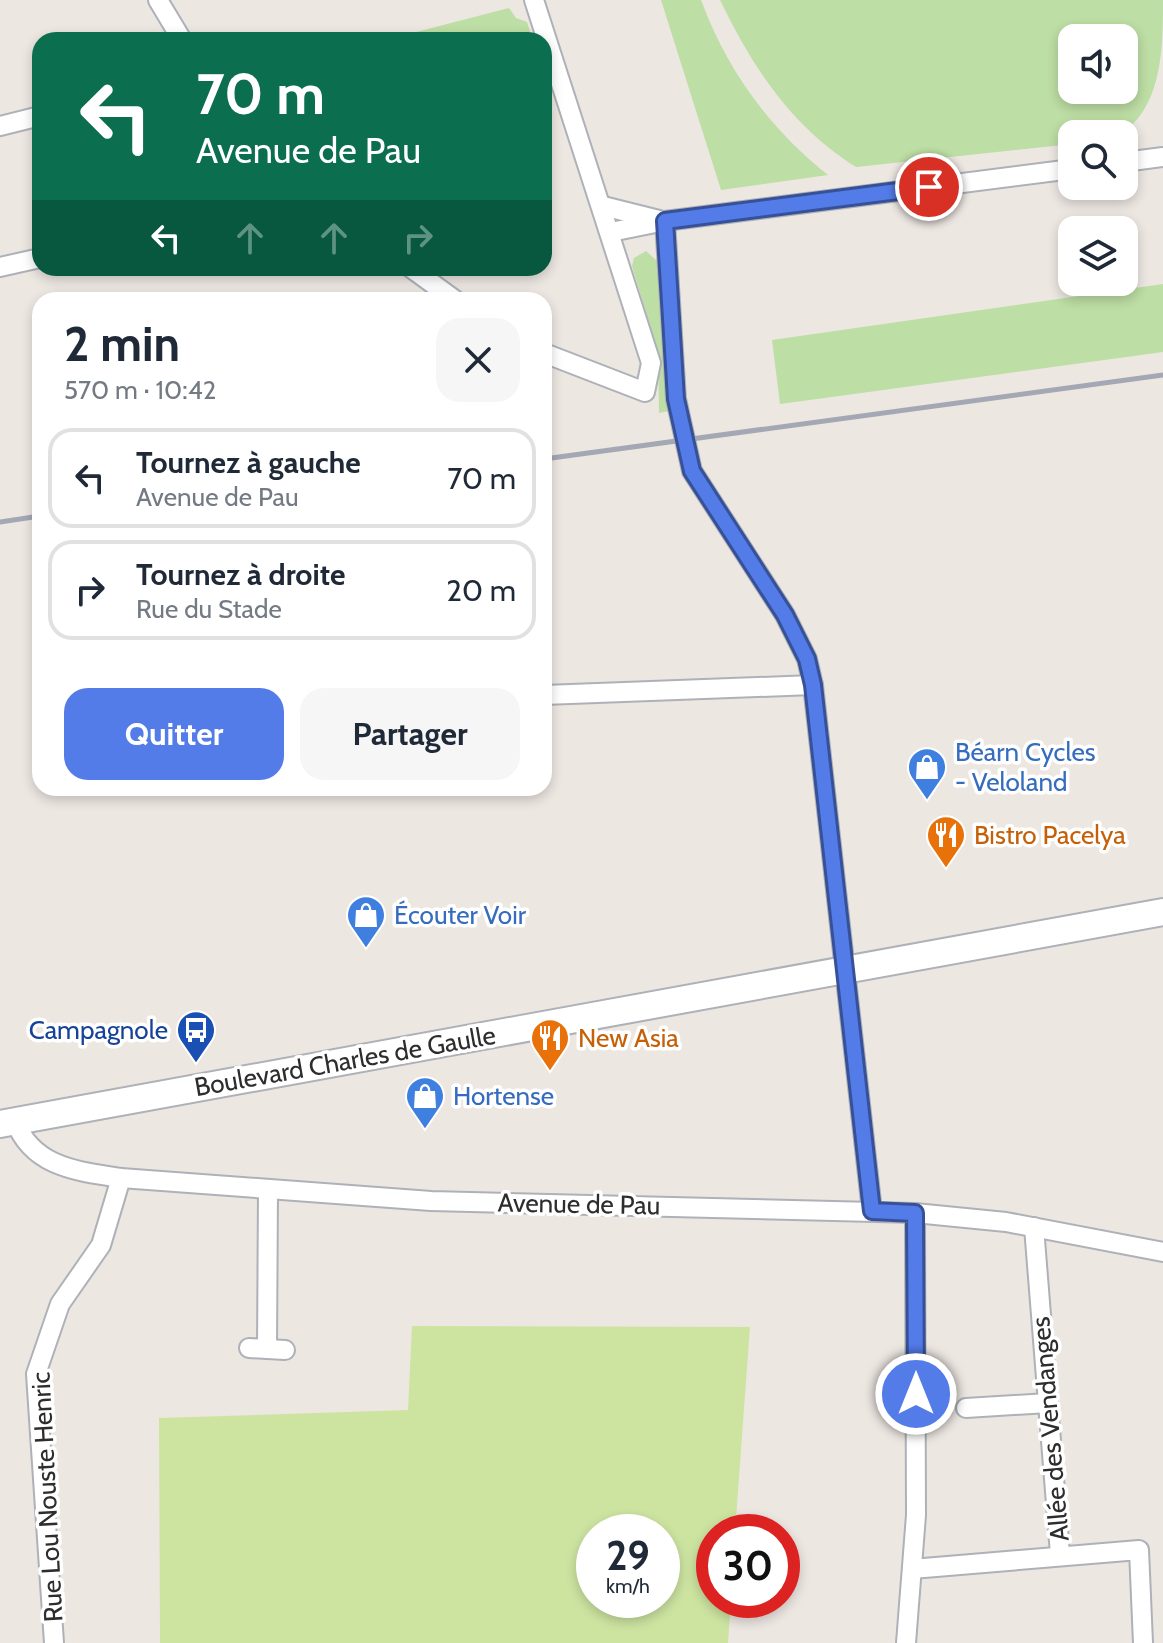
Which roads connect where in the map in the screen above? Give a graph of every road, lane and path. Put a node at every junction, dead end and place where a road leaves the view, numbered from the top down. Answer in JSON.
{"nodes":[{"id":1,"x":158,"y":0,"type":"edge"},
{"id":2,"x":534,"y":0,"type":"edge"},
{"id":3,"x":177,"y":32,"type":"edge"},
{"id":4,"x":545,"y":32,"type":"edge"},
{"id":5,"x":552,"y":54,"type":"edge"},
{"id":6,"x":32,"y":118,"type":"edge"},
{"id":7,"x":0,"y":126,"type":"edge"},
{"id":8,"x":1163,"y":157,"type":"edge"},
{"id":9,"x":1138,"y":160,"type":"edge"},
{"id":10,"x":1058,"y":171,"type":"edge"},
{"id":11,"x":603,"y":206,"type":"junction"},
{"id":12,"x":665,"y":221,"type":"junction"},
{"id":13,"x":611,"y":232,"type":"junction"},
{"id":14,"x":32,"y":260,"type":"edge"},
{"id":15,"x":0,"y":267,"type":"edge"},
{"id":16,"x":422,"y":276,"type":"edge"},
{"id":17,"x":444,"y":292,"type":"edge"},
{"id":18,"x":552,"y":356,"type":"edge"},
{"id":19,"x":813,"y":685,"type":"junction"},
{"id":20,"x":552,"y":695,"type":"edge"},
{"id":21,"x":1163,"y":912,"type":"edge"},
{"id":22,"x":848,"y":970,"type":"junction"},
{"id":23,"x":8,"y":1123,"type":"edge"},
{"id":24,"x":121,"y":1178,"type":"junction"},
{"id":25,"x":268,"y":1190,"type":"junction"},
{"id":26,"x":872,"y":1211,"type":"junction"},
{"id":27,"x":915,"y":1213,"type":"junction"},
{"id":28,"x":1034,"y":1227,"type":"junction"},
{"id":29,"x":1163,"y":1252,"type":"edge"},
{"id":30,"x":267,"y":1349,"type":"dead end"},
{"id":31,"x":1048,"y":1403,"type":"junction"},
{"id":32,"x":966,"y":1408,"type":"dead end"},
{"id":33,"x":1060,"y":1554,"type":"junction"},
{"id":34,"x":912,"y":1569,"type":"junction"},
{"id":35,"x":54,"y":1643,"type":"edge"},
{"id":36,"x":906,"y":1643,"type":"edge"},
{"id":37,"x":1143,"y":1643,"type":"edge"}],
"edges":[{"from":1,"to":3,"type":"street"},
{"from":2,"to":4,"type":"street"},
{"from":5,"to":11,"type":"street"},
{"from":6,"to":7,"type":"street"},
{"from":8,"to":9,"type":"street"},
{"from":10,"to":12,"type":"street"},
{"from":11,"to":12,"type":"street"},
{"from":11,"to":13,"type":"street"},
{"from":12,"to":13,"type":"street"},
{"from":12,"to":19,"type":"street"},
{"from":13,"to":18,"type":"street"},
{"from":14,"to":15,"type":"street"},
{"from":16,"to":17,"type":"street"},
{"from":19,"to":20,"type":"street"},
{"from":19,"to":22,"type":"street"},
{"from":21,"to":22,"type":"main road","name":"Boulevard Charles de Gaulle"},
{"from":22,"to":23,"type":"main road","name":"Boulevard Charles de Gaulle"},
{"from":22,"to":26,"type":"street"},
{"from":23,"to":24,"type":"street","name":"Avenue de Pau"},
{"from":24,"to":25,"type":"street","name":"Avenue de Pau"},
{"from":24,"to":35,"type":"street","name":"Rue Lou Nouste Henric"},
{"from":25,"to":26,"type":"street","name":"Avenue de Pau"},
{"from":25,"to":30,"type":"street"},
{"from":26,"to":27,"type":"street","name":"Avenue de Pau"},
{"from":27,"to":28,"type":"street","name":"Avenue de Pau"},
{"from":27,"to":34,"type":"street"},
{"from":28,"to":29,"type":"street","name":"Avenue de Pau"},
{"from":28,"to":31,"type":"street","name":"Allée des Vendanges"},
{"from":31,"to":32,"type":"street"},
{"from":31,"to":33,"type":"street","name":"Allée des Vendanges"},
{"from":33,"to":34,"type":"street"},
{"from":33,"to":37,"type":"street","name":"Allée des Vendanges"},
{"from":34,"to":36,"type":"street"}]}
